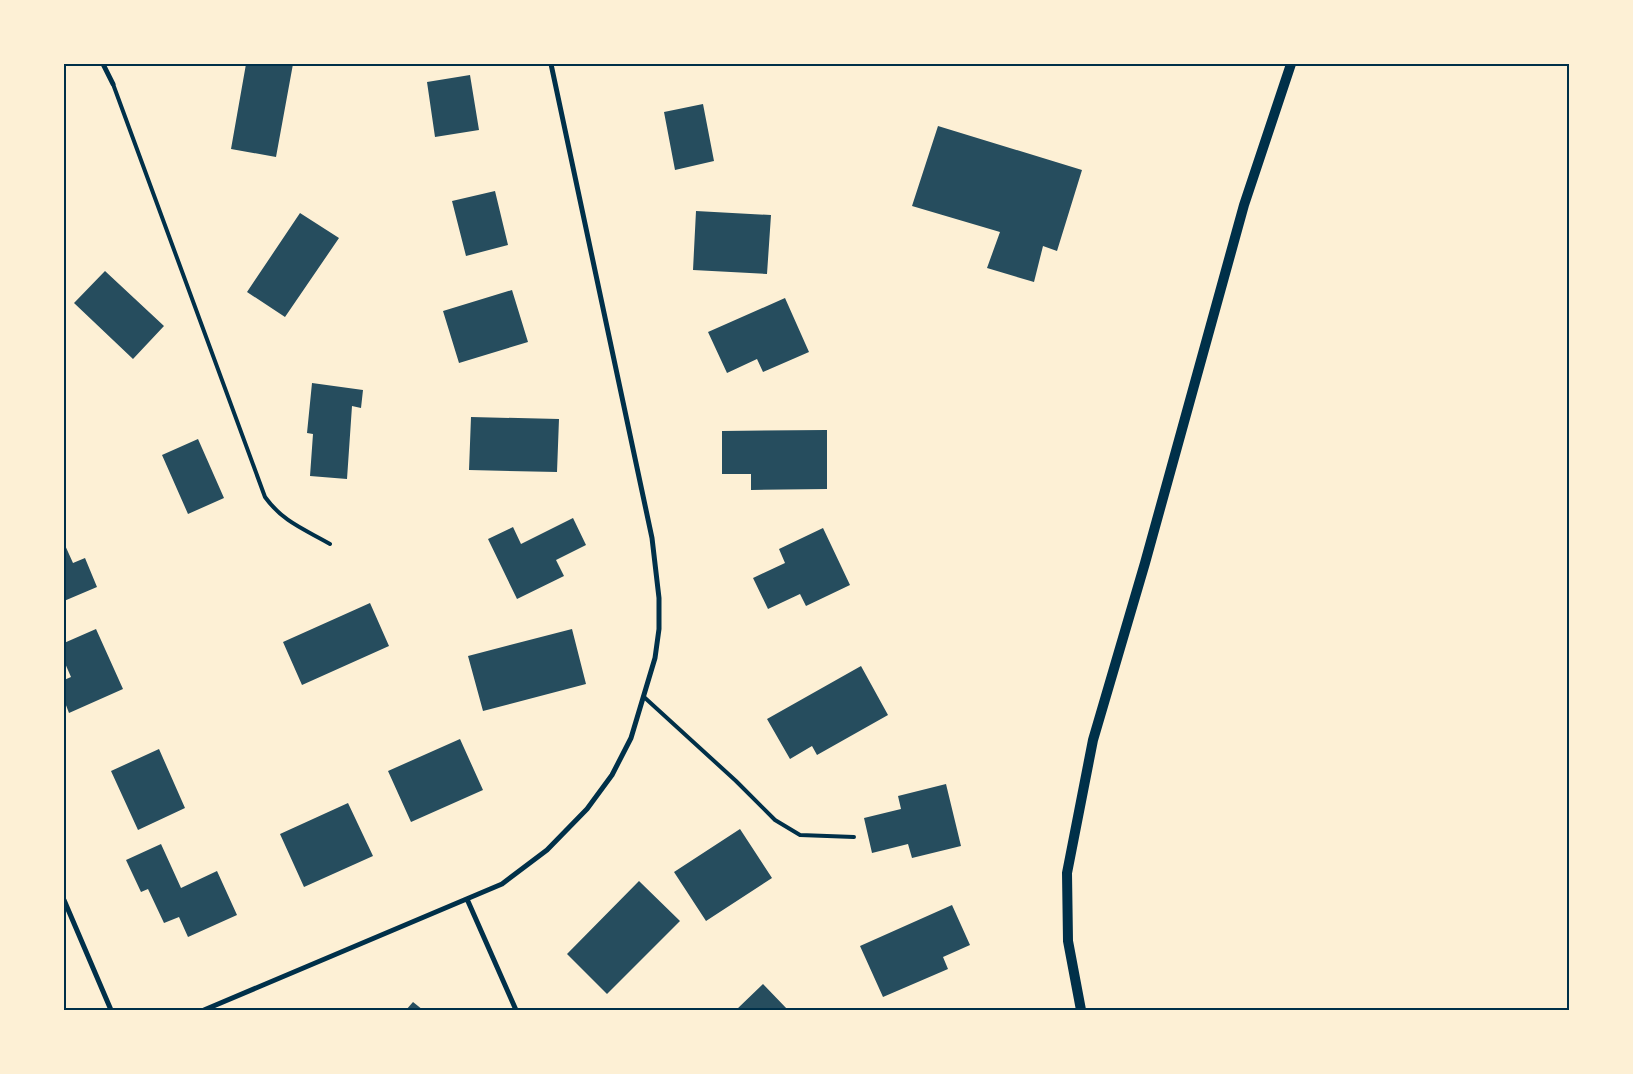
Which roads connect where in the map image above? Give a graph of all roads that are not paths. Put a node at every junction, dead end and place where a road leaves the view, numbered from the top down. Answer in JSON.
{"nodes":[{"id":1,"x":103,"y":64,"type":"edge"},
{"id":2,"x":551,"y":64,"type":"edge"},
{"id":3,"x":1291,"y":64,"type":"edge"},
{"id":4,"x":113,"y":84,"type":"joint"},
{"id":5,"x":330,"y":544,"type":"dead end"},
{"id":6,"x":644,"y":697,"type":"junction"},
{"id":7,"x":854,"y":836,"type":"dead end"},
{"id":8,"x":467,"y":899,"type":"junction"},
{"id":9,"x":64,"y":900,"type":"edge"},
{"id":10,"x":111,"y":1010,"type":"edge"},
{"id":11,"x":204,"y":1010,"type":"edge"},
{"id":12,"x":516,"y":1010,"type":"edge"},
{"id":13,"x":1082,"y":1010,"type":"edge"}],
"edges":[{"from":1,"to":4,"type":"street"},
{"from":2,"to":6,"type":"street"},
{"from":3,"to":13,"type":"main road"},
{"from":4,"to":5,"type":"lane"},
{"from":6,"to":7,"type":"lane"},
{"from":6,"to":8,"type":"street"},
{"from":8,"to":11,"type":"street"},
{"from":8,"to":12,"type":"street"},
{"from":9,"to":10,"type":"street"}]}
